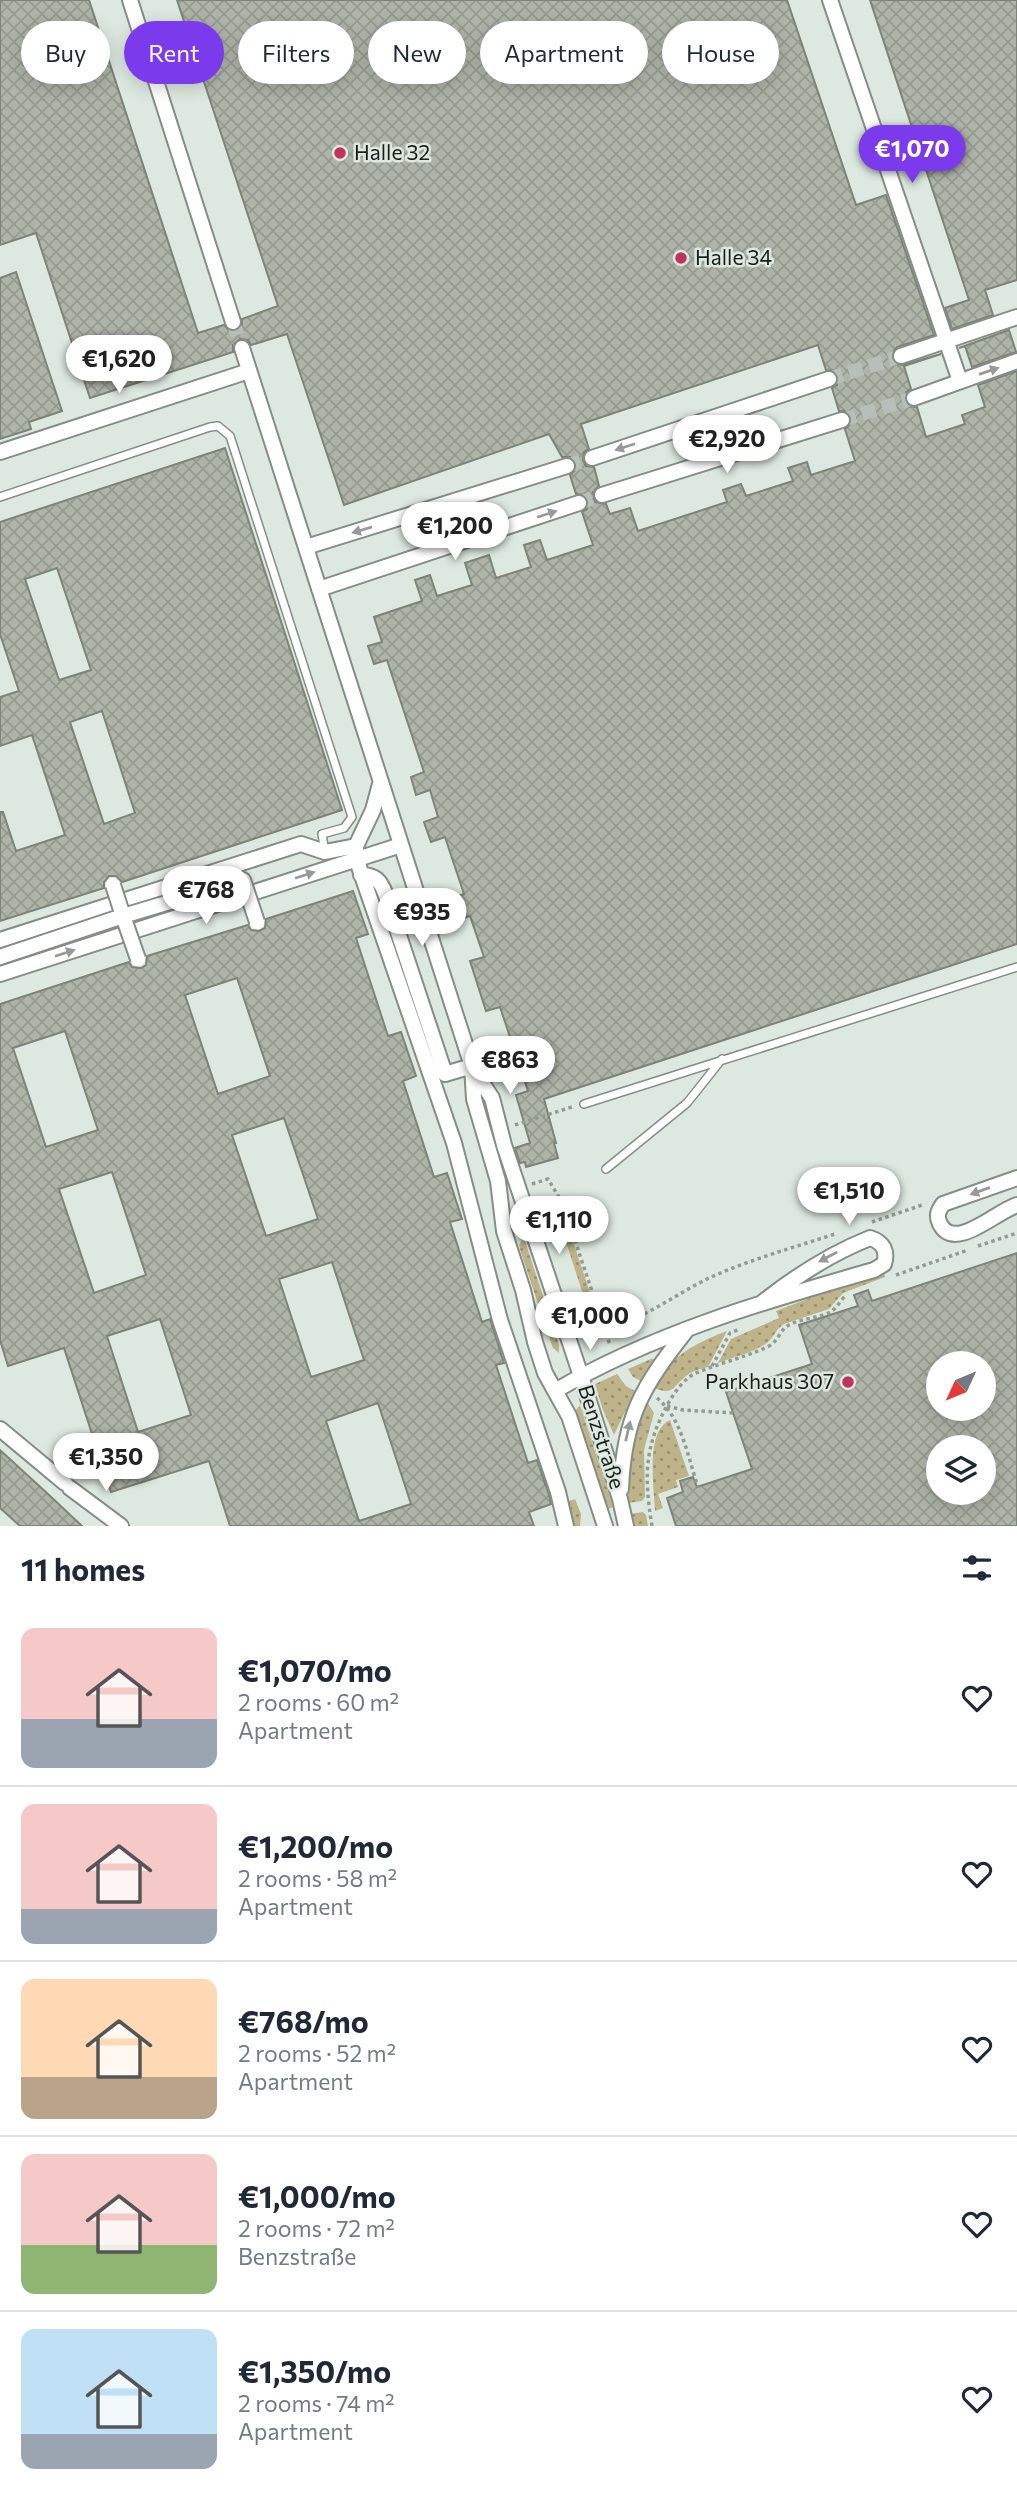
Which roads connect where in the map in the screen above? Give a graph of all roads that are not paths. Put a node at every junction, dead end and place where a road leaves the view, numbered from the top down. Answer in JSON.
{"nodes":[{"id":1,"x":130,"y":0,"type":"edge"},
{"id":2,"x":830,"y":0,"type":"edge"},
{"id":3,"x":1017,"y":317,"type":"edge"},
{"id":4,"x":233,"y":322,"type":"tunnel mouth"},
{"id":5,"x":947,"y":339,"type":"junction"},
{"id":6,"x":242,"y":348,"type":"tunnel mouth"},
{"id":7,"x":901,"y":356,"type":"tunnel mouth"},
{"id":8,"x":1016,"y":366,"type":"edge"},
{"id":9,"x":249,"y":371,"type":"junction"},
{"id":10,"x":829,"y":379,"type":"tunnel mouth"},
{"id":11,"x":960,"y":381,"type":"junction"},
{"id":12,"x":914,"y":398,"type":"tunnel mouth"},
{"id":13,"x":842,"y":420,"type":"tunnel mouth"},
{"id":14,"x":0,"y":452,"type":"edge"},
{"id":15,"x":592,"y":458,"type":"tunnel mouth"},
{"id":16,"x":567,"y":466,"type":"tunnel mouth"},
{"id":17,"x":602,"y":495,"type":"tunnel mouth"},
{"id":18,"x":0,"y":497,"type":"edge"},
{"id":19,"x":579,"y":503,"type":"tunnel mouth"},
{"id":20,"x":306,"y":547,"type":"junction"},
{"id":21,"x":319,"y":589,"type":"junction"},
{"id":22,"x":380,"y":782,"type":"junction"},
{"id":23,"x":401,"y":845,"type":"junction"},
{"id":24,"x":325,"y":852,"type":"junction"},
{"id":25,"x":356,"y":852,"type":"junction"},
{"id":26,"x":361,"y":875,"type":"junction"},
{"id":27,"x":113,"y":885,"type":"dead end"},
{"id":28,"x":123,"y":916,"type":"junction"},
{"id":29,"x":257,"y":922,"type":"dead end"},
{"id":30,"x":0,"y":940,"type":"edge"},
{"id":31,"x":0,"y":957,"type":"edge"},
{"id":32,"x":138,"y":959,"type":"dead end"},
{"id":33,"x":1017,"y":967,"type":"edge"},
{"id":34,"x":0,"y":974,"type":"edge"},
{"id":35,"x":722,"y":1059,"type":"junction"},
{"id":36,"x":472,"y":1066,"type":"junction"},
{"id":37,"x":584,"y":1104,"type":"road end"},
{"id":38,"x":606,"y":1169,"type":"dead end"},
{"id":39,"x":1017,"y":1178,"type":"edge"},
{"id":40,"x":1010,"y":1207,"type":"edge"},
{"id":41,"x":763,"y":1302,"type":"junction"},
{"id":42,"x":687,"y":1330,"type":"junction"},
{"id":43,"x":581,"y":1376,"type":"junction"},
{"id":44,"x":555,"y":1391,"type":"junction"},
{"id":45,"x":0,"y":1429,"type":"edge"},
{"id":46,"x":620,"y":1499,"type":"junction"},
{"id":47,"x":121,"y":1526,"type":"edge"},
{"id":48,"x":566,"y":1526,"type":"edge"},
{"id":49,"x":604,"y":1526,"type":"edge"},
{"id":50,"x":626,"y":1526,"type":"edge"}],
"edges":[{"from":1,"to":4,"type":"street"},
{"from":2,"to":5,"type":"street"},
{"from":3,"to":5,"type":"street"},
{"from":5,"to":7,"type":"street"},
{"from":5,"to":11,"type":"street"},
{"from":6,"to":9,"type":"street"},
{"from":11,"to":8,"type":"street","one_way":true},
{"from":9,"to":14,"type":"street"},
{"from":9,"to":20,"type":"street"},
{"from":10,"to":15,"type":"street","one_way":true},
{"from":11,"to":12,"type":"street"},
{"from":13,"to":17,"type":"street"},
{"from":16,"to":20,"type":"street","one_way":true},
{"from":18,"to":24,"type":"lane"},
{"from":21,"to":19,"type":"street","one_way":true},
{"from":20,"to":21,"type":"street"},
{"from":21,"to":22,"type":"street"},
{"from":22,"to":23,"type":"street"},
{"from":22,"to":25,"type":"street"},
{"from":23,"to":25,"type":"street"},
{"from":23,"to":36,"type":"street"},
{"from":24,"to":25,"type":"street"},
{"from":24,"to":30,"type":"street"},
{"from":25,"to":26,"type":"street"},
{"from":34,"to":25,"type":"street","one_way":true},
{"from":26,"to":36,"type":"street"},
{"from":26,"to":48,"type":"street"},
{"from":27,"to":28,"type":"street","bridge":true},
{"from":28,"to":29,"type":"street","bridge":true},
{"from":28,"to":31,"type":"street","bridge":true},
{"from":28,"to":32,"type":"street","bridge":true},
{"from":33,"to":35,"type":"lane"},
{"from":35,"to":37,"type":"lane"},
{"from":35,"to":38,"type":"lane"},
{"from":36,"to":43,"type":"street","name":"Benzstraße"},
{"from":36,"to":44,"type":"street","name":"Benzstraße"},
{"from":39,"to":40,"type":"street","one_way":true},
{"from":41,"to":41,"type":"street","name":"Benzstraße","one_way":true},
{"from":41,"to":42,"type":"street","name":"Benzstraße"},
{"from":42,"to":43,"type":"street","name":"Benzstraße"},
{"from":46,"to":42,"type":"street","name":"Benzstraße","one_way":true},
{"from":43,"to":44,"type":"street","name":"Benzstraße"},
{"from":43,"to":46,"type":"street","name":"Benzstraße"},
{"from":44,"to":49,"type":"street","name":"Benzstraße"},
{"from":45,"to":47,"type":"street"},
{"from":46,"to":50,"type":"street","name":"Benzstraße"}]}
